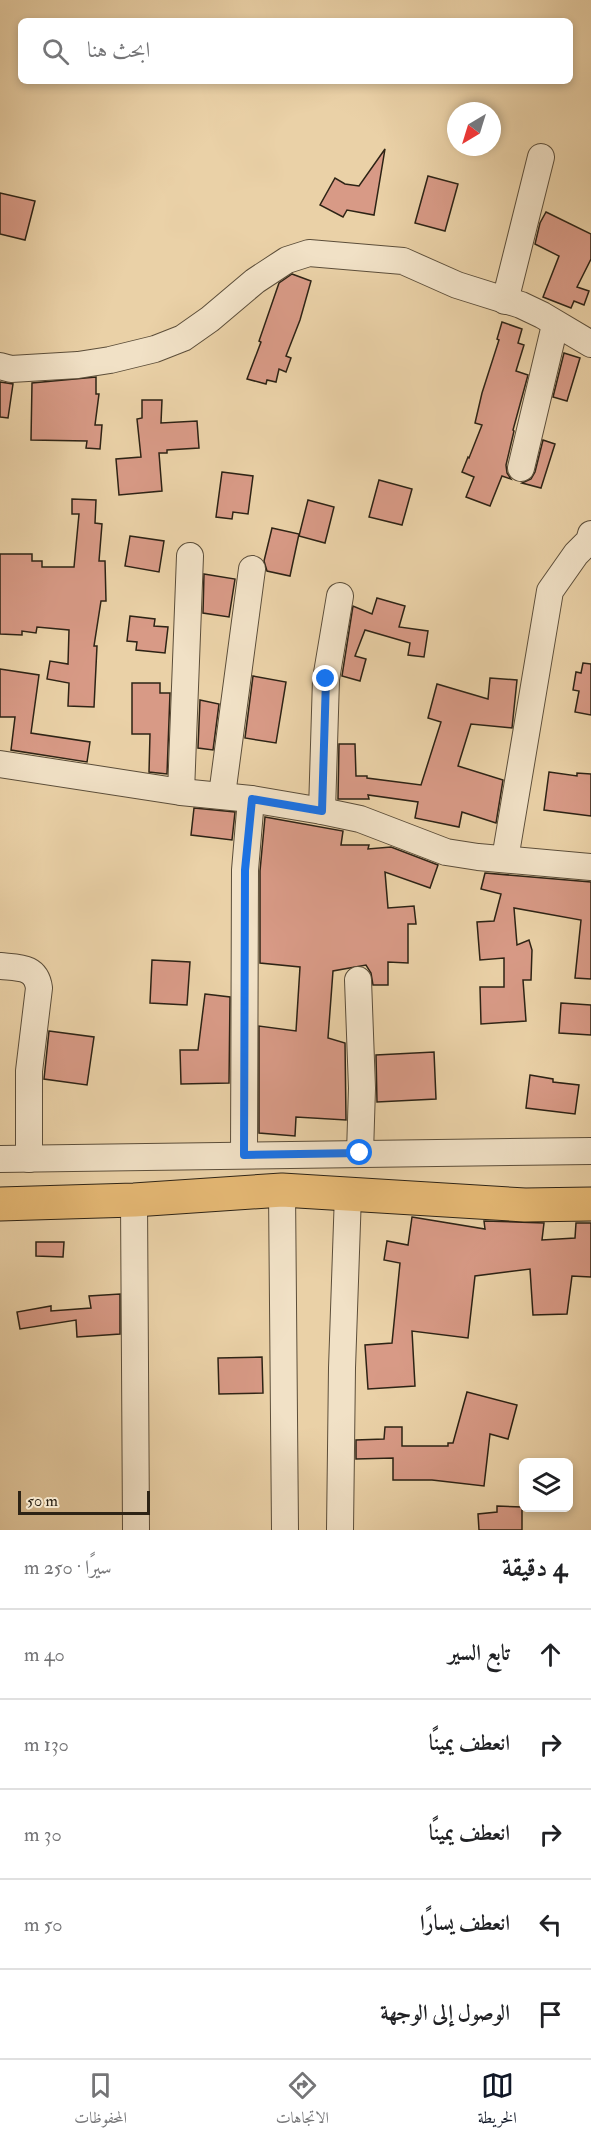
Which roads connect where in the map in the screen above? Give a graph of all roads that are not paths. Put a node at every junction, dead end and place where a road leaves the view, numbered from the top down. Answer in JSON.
{"nodes":[{"id":1,"x":541,"y":157,"type":"dead end"},
{"id":2,"x":505,"y":301,"type":"junction"},
{"id":3,"x":555,"y":325,"type":"junction"},
{"id":4,"x":591,"y":344,"type":"edge"},
{"id":5,"x":0,"y":366,"type":"edge"},
{"id":6,"x":521,"y":468,"type":"dead end"},
{"id":7,"x":591,"y":534,"type":"edge"},
{"id":8,"x":190,"y":556,"type":"dead end"},
{"id":9,"x":252,"y":569,"type":"dead end"},
{"id":10,"x":340,"y":596,"type":"dead end"},
{"id":11,"x":0,"y":764,"type":"edge"},
{"id":12,"x":181,"y":792,"type":"junction"},
{"id":13,"x":222,"y":795,"type":"junction"},
{"id":14,"x":252,"y":799,"type":"junction"},
{"id":15,"x":322,"y":811,"type":"junction"},
{"id":16,"x":505,"y":859,"type":"junction"},
{"id":17,"x":591,"y":867,"type":"edge"},
{"id":18,"x":0,"y":966,"type":"edge"},
{"id":19,"x":358,"y":980,"type":"dead end"},
{"id":20,"x":591,"y":1151,"type":"edge"},
{"id":21,"x":360,"y":1153,"type":"junction"},
{"id":22,"x":244,"y":1155,"type":"junction"},
{"id":23,"x":0,"y":1159,"type":"edge"},
{"id":24,"x":29,"y":1159,"type":"junction"},
{"id":25,"x":282,"y":1190,"type":"junction"},
{"id":26,"x":348,"y":1194,"type":"junction"},
{"id":27,"x":134,"y":1200,"type":"junction"},
{"id":28,"x":0,"y":1204,"type":"edge"},
{"id":29,"x":591,"y":1204,"type":"edge"},
{"id":30,"x":136,"y":1530,"type":"edge"},
{"id":31,"x":285,"y":1530,"type":"edge"},
{"id":32,"x":340,"y":1530,"type":"edge"}],
"edges":[{"from":1,"to":2,"type":"street"},
{"from":2,"to":3,"type":"street"},
{"from":2,"to":5,"type":"street"},
{"from":3,"to":4,"type":"street"},
{"from":3,"to":6,"type":"street"},
{"from":7,"to":16,"type":"street"},
{"from":8,"to":12,"type":"street"},
{"from":9,"to":13,"type":"street"},
{"from":10,"to":15,"type":"street"},
{"from":11,"to":12,"type":"street"},
{"from":12,"to":13,"type":"street"},
{"from":13,"to":14,"type":"street"},
{"from":14,"to":15,"type":"street"},
{"from":14,"to":22,"type":"street"},
{"from":15,"to":16,"type":"street"},
{"from":16,"to":17,"type":"street"},
{"from":18,"to":24,"type":"street"},
{"from":19,"to":21,"type":"street"},
{"from":20,"to":21,"type":"street"},
{"from":21,"to":22,"type":"street"},
{"from":22,"to":24,"type":"street"},
{"from":23,"to":24,"type":"street"},
{"from":25,"to":26,"type":"main road"},
{"from":25,"to":27,"type":"main road"},
{"from":25,"to":31,"type":"street"},
{"from":26,"to":29,"type":"main road"},
{"from":26,"to":32,"type":"street"},
{"from":27,"to":28,"type":"main road"},
{"from":27,"to":30,"type":"street"}]}
